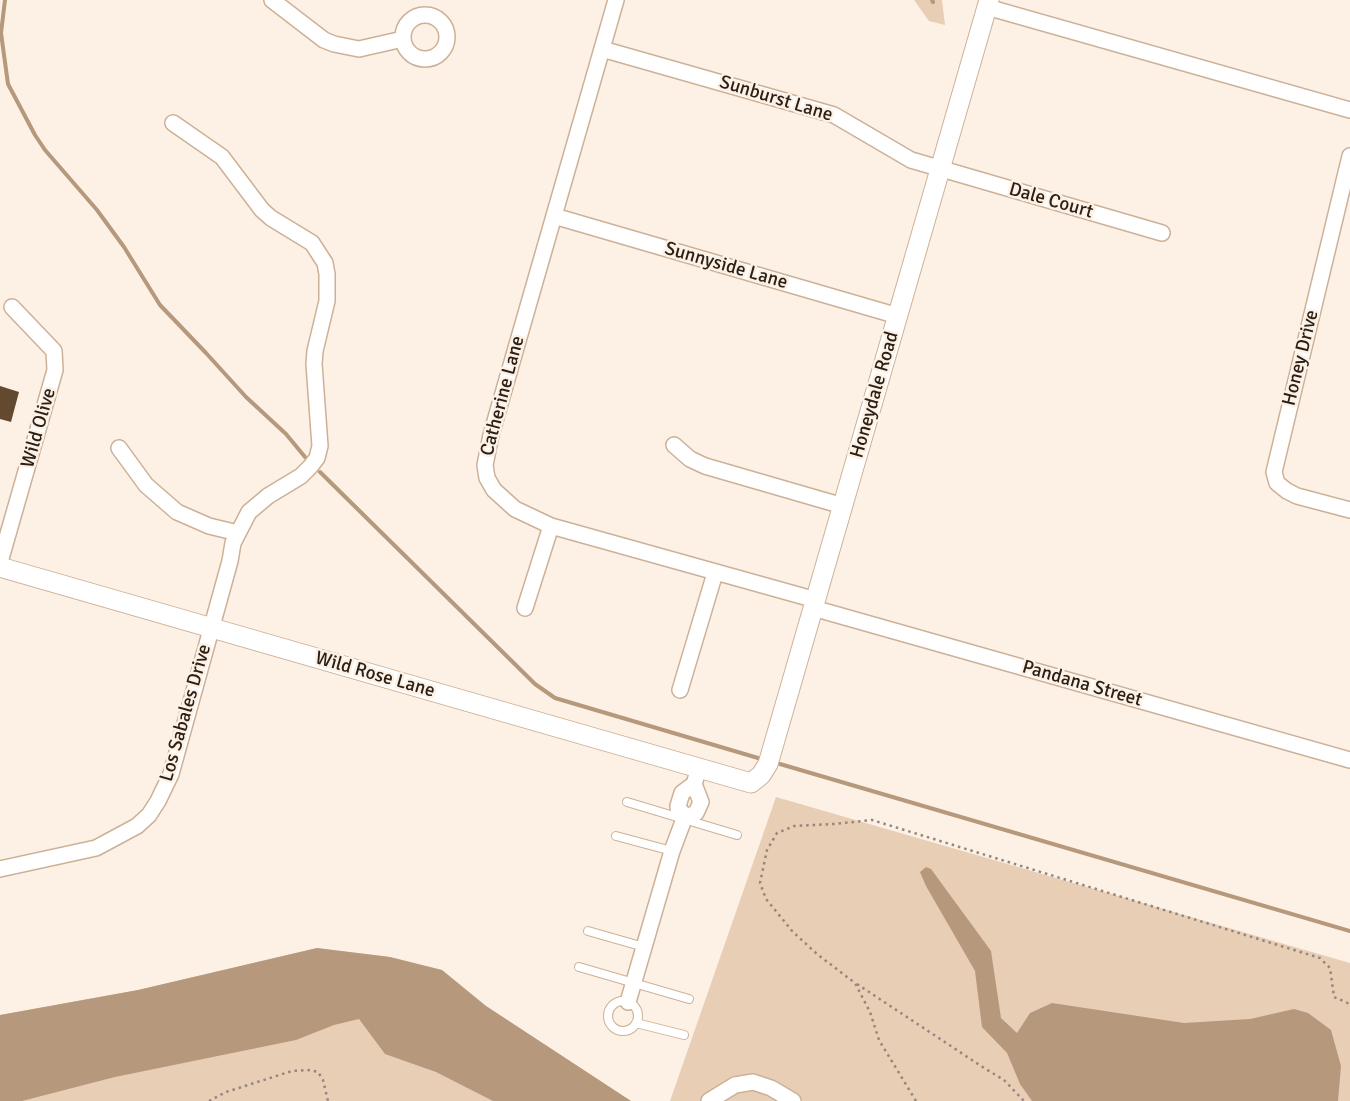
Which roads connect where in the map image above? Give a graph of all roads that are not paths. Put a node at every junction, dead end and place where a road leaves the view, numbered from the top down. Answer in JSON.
{"nodes":[{"id":1,"x":272,"y":0,"type":"edge"},
{"id":2,"x":616,"y":0,"type":"edge"},
{"id":3,"x":988,"y":3,"type":"edge"},
{"id":4,"x":403,"y":40,"type":"dead end"},
{"id":5,"x":602,"y":48,"type":"junction"},
{"id":6,"x":1350,"y":110,"type":"edge"},
{"id":7,"x":173,"y":123,"type":"dead end"},
{"id":8,"x":1350,"y":156,"type":"edge"},
{"id":9,"x":940,"y":170,"type":"junction"},
{"id":10,"x":554,"y":216,"type":"junction"},
{"id":11,"x":1162,"y":233,"type":"dead end"},
{"id":12,"x":12,"y":307,"type":"dead end"},
{"id":13,"x":898,"y":316,"type":"junction"},
{"id":14,"x":674,"y":445,"type":"dead end"},
{"id":15,"x":119,"y":448,"type":"dead end"},
{"id":16,"x":843,"y":506,"type":"junction"},
{"id":17,"x":1350,"y":510,"type":"edge"},
{"id":18,"x":551,"y":526,"type":"junction"},
{"id":19,"x":238,"y":533,"type":"junction"},
{"id":20,"x":0,"y":562,"type":"edge"},
{"id":21,"x":0,"y":567,"type":"edge"},
{"id":22,"x":715,"y":573,"type":"junction"},
{"id":23,"x":814,"y":604,"type":"junction"},
{"id":24,"x":524,"y":608,"type":"dead end"},
{"id":25,"x":211,"y":627,"type":"junction"},
{"id":26,"x":680,"y":690,"type":"dead end"},
{"id":27,"x":1350,"y":760,"type":"edge"},
{"id":28,"x":696,"y":776,"type":"junction"},
{"id":29,"x":751,"y":783,"type":"joint"},
{"id":30,"x":627,"y":802,"type":"dead end"},
{"id":31,"x":685,"y":818,"type":"junction"},
{"id":32,"x":737,"y":835,"type":"dead end"},
{"id":33,"x":616,"y":836,"type":"dead end"},
{"id":34,"x":672,"y":851,"type":"junction"},
{"id":35,"x":0,"y":869,"type":"edge"},
{"id":36,"x":588,"y":931,"type":"dead end"},
{"id":37,"x":644,"y":947,"type":"junction"},
{"id":38,"x":579,"y":967,"type":"dead end"},
{"id":39,"x":633,"y":982,"type":"junction"},
{"id":40,"x":690,"y":998,"type":"dead end"},
{"id":41,"x":628,"y":1002,"type":"junction"},
{"id":42,"x":636,"y":1023,"type":"junction"},
{"id":43,"x":684,"y":1036,"type":"dead end"},
{"id":44,"x":709,"y":1101,"type":"edge"},
{"id":45,"x":793,"y":1101,"type":"edge"}],
"edges":[{"from":1,"to":4,"type":"street"},
{"from":2,"to":5,"type":"street","name":"Catherine Lane"},
{"from":3,"to":6,"type":"street"},
{"from":3,"to":9,"type":"street","name":"Honeydale Road"},
{"from":5,"to":9,"type":"street","name":"Sunburst Lane"},
{"from":5,"to":10,"type":"street","name":"Catherine Lane"},
{"from":7,"to":19,"type":"street","name":"Los Sabales Drive"},
{"from":8,"to":17,"type":"street","name":"Honey Drive"},
{"from":9,"to":11,"type":"street","name":"Dale Court"},
{"from":9,"to":13,"type":"street","name":"Honeydale Road"},
{"from":10,"to":13,"type":"street","name":"Sunnyside Lane"},
{"from":10,"to":18,"type":"street","name":"Catherine Lane"},
{"from":12,"to":20,"type":"street","name":"Wild Olive"},
{"from":13,"to":16,"type":"street","name":"Honeydale Road"},
{"from":14,"to":16,"type":"street"},
{"from":15,"to":19,"type":"street"},
{"from":16,"to":23,"type":"street","name":"Honeydale Road"},
{"from":18,"to":22,"type":"street","name":"Catherine Lane"},
{"from":18,"to":24,"type":"street"},
{"from":19,"to":25,"type":"street","name":"Los Sabales Drive"},
{"from":21,"to":25,"type":"street","name":"Wild Rose Lane"},
{"from":22,"to":23,"type":"street","name":"Catherine Lane"},
{"from":22,"to":26,"type":"street"},
{"from":23,"to":27,"type":"street","name":"Pandana Street"},
{"from":23,"to":29,"type":"street","name":"Honeydale Road"},
{"from":25,"to":28,"type":"street","name":"Wild Rose Lane"},
{"from":25,"to":35,"type":"street","name":"Los Sabales Drive"},
{"from":28,"to":29,"type":"street","name":"Wild Rose Lane"},
{"from":28,"to":31,"type":"street"},
{"from":30,"to":31,"type":"lane"},
{"from":31,"to":32,"type":"lane"},
{"from":31,"to":34,"type":"street"},
{"from":33,"to":34,"type":"lane"},
{"from":34,"to":37,"type":"street"},
{"from":36,"to":37,"type":"lane"},
{"from":37,"to":39,"type":"street"},
{"from":38,"to":39,"type":"lane"},
{"from":39,"to":40,"type":"lane"},
{"from":39,"to":41,"type":"street"},
{"from":41,"to":42,"type":"lane"},
{"from":41,"to":42,"type":"lane"},
{"from":42,"to":43,"type":"lane"},
{"from":44,"to":45,"type":"street"}]}
